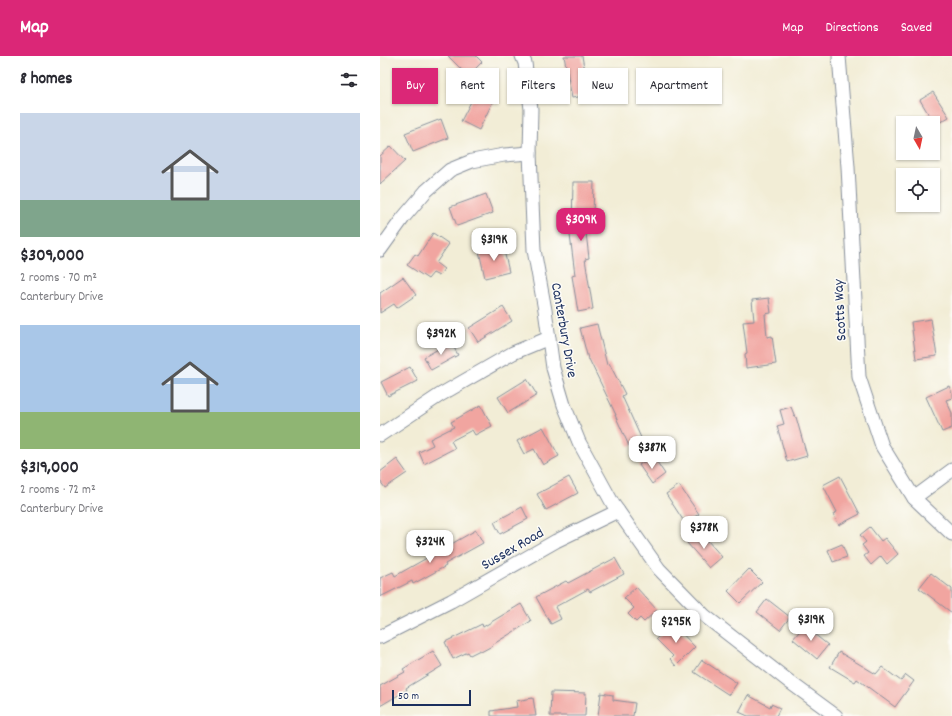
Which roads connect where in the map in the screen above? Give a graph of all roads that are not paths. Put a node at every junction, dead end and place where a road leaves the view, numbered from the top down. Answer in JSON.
{"nodes":[{"id":1,"x":522,"y":56,"type":"edge"},
{"id":2,"x":839,"y":56,"type":"edge"},
{"id":3,"x":530,"y":153,"type":"junction"},
{"id":4,"x":380,"y":250,"type":"edge"},
{"id":5,"x":549,"y":338,"type":"junction"},
{"id":6,"x":380,"y":435,"type":"edge"},
{"id":7,"x":952,"y":470,"type":"edge"},
{"id":8,"x":914,"y":498,"type":"junction"},
{"id":9,"x":618,"y":512,"type":"junction"},
{"id":10,"x":952,"y":534,"type":"edge"},
{"id":11,"x":380,"y":637,"type":"edge"},
{"id":12,"x":836,"y":716,"type":"edge"}],
"edges":[{"from":1,"to":3,"type":"street","name":"Canterbury Drive"},
{"from":2,"to":8,"type":"street","name":"Scotts Way"},
{"from":3,"to":4,"type":"street"},
{"from":3,"to":5,"type":"street","name":"Canterbury Drive"},
{"from":5,"to":6,"type":"street"},
{"from":5,"to":9,"type":"street","name":"Canterbury Drive"},
{"from":7,"to":8,"type":"street"},
{"from":8,"to":10,"type":"street","name":"Scotts Way"},
{"from":9,"to":11,"type":"street","name":"Sussex Road"},
{"from":9,"to":12,"type":"street","name":"Canterbury Drive"}]}
